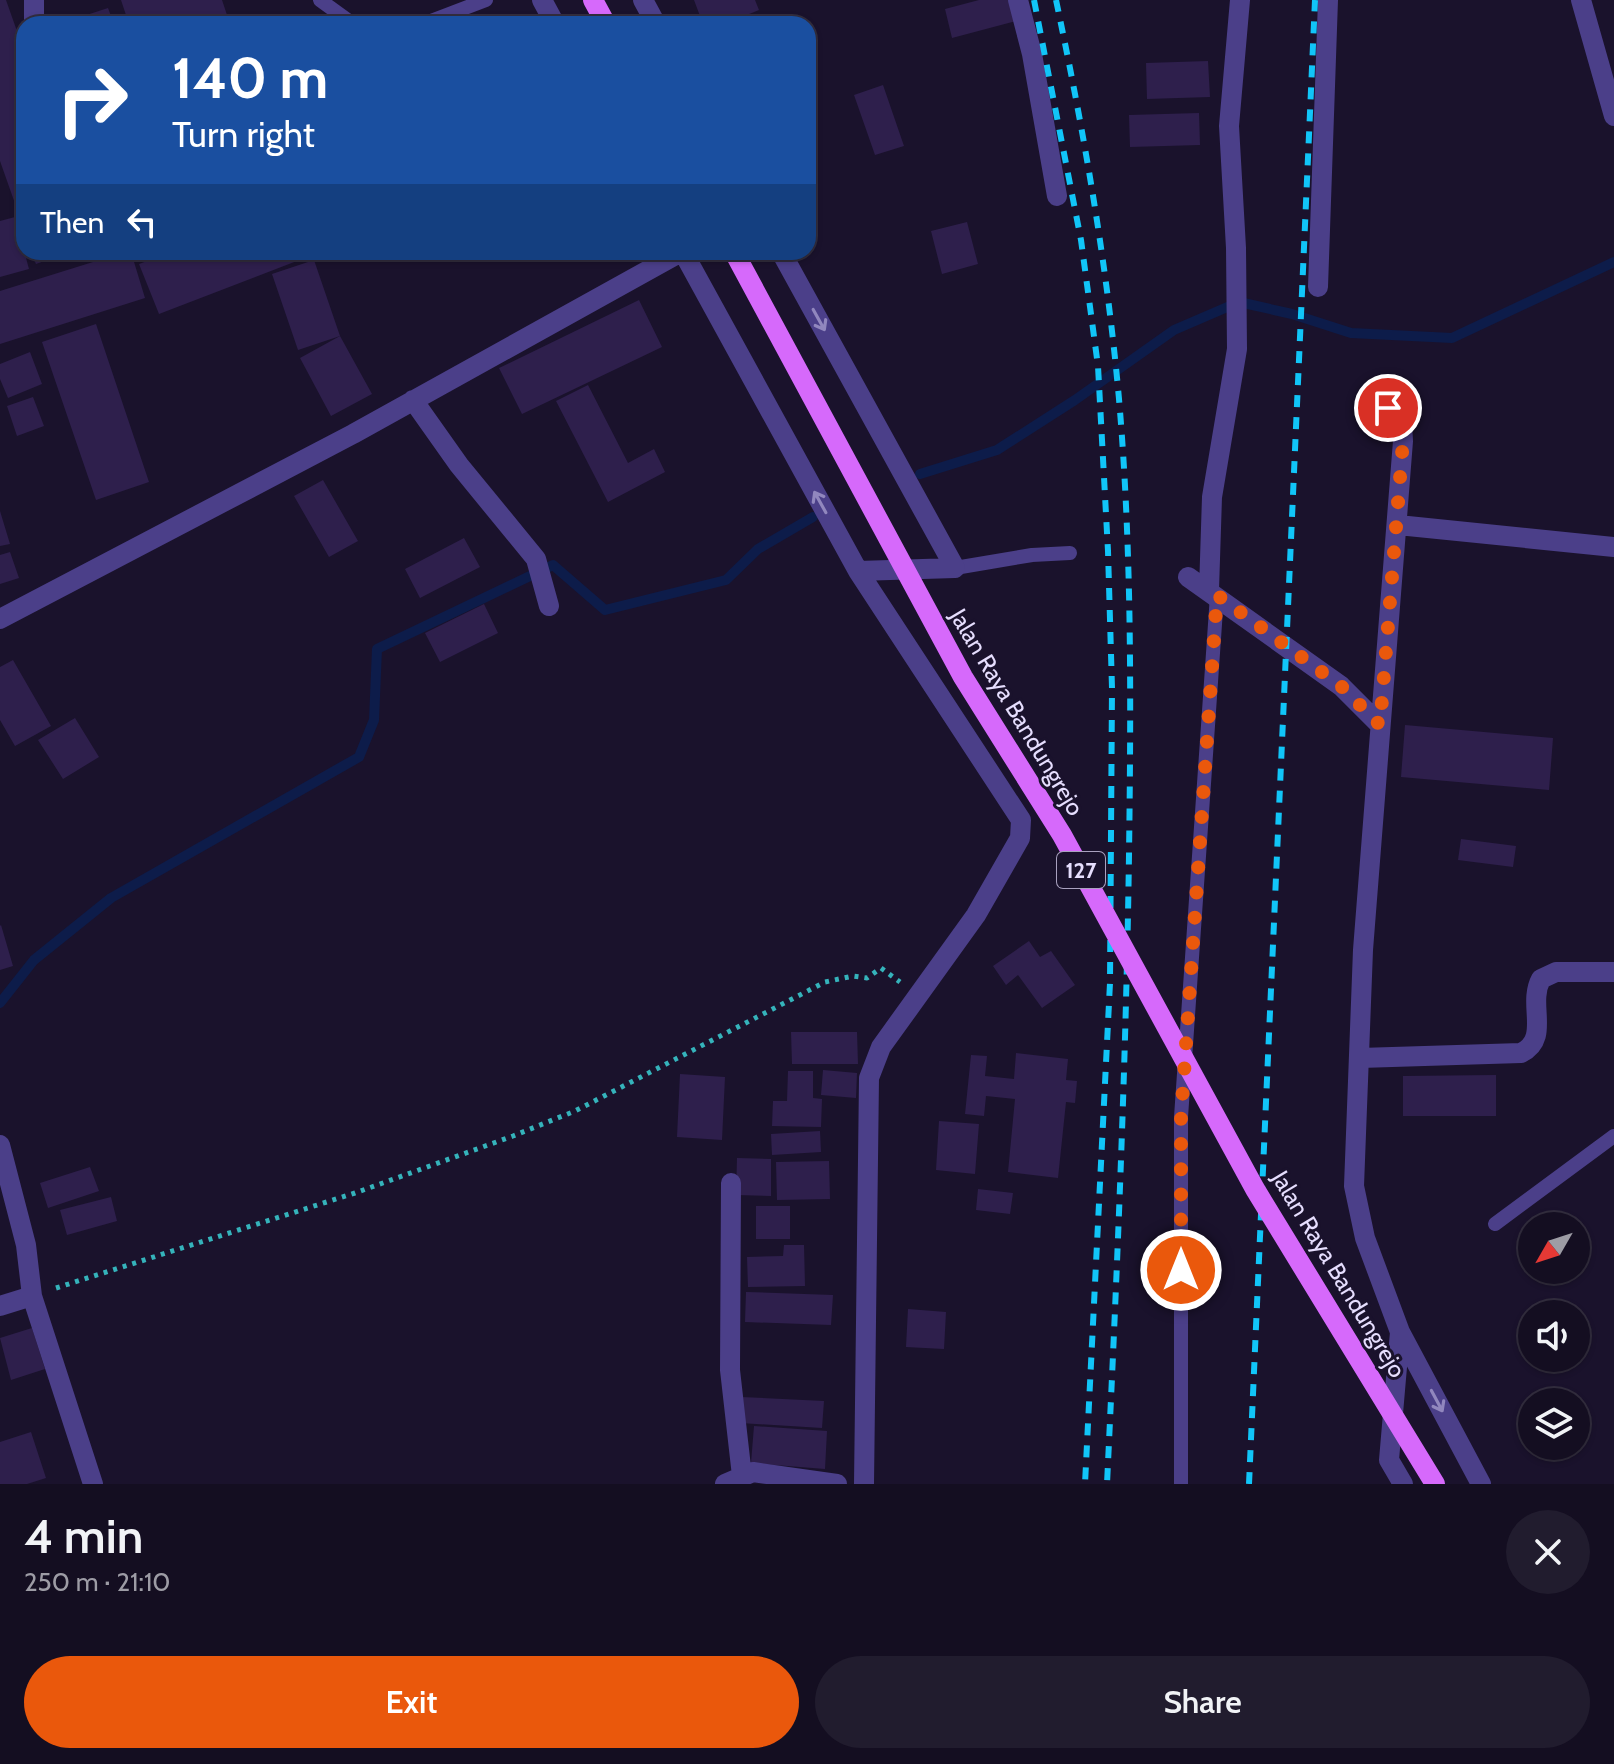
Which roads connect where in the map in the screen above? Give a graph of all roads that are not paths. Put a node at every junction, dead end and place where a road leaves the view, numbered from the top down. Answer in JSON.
{"nodes":[{"id":1,"x":320,"y":0,"type":"edge"},
{"id":2,"x":486,"y":0,"type":"edge"},
{"id":3,"x":1018,"y":0,"type":"edge"},
{"id":4,"x":1240,"y":0,"type":"edge"},
{"id":5,"x":1328,"y":0,"type":"edge"},
{"id":6,"x":1581,"y":0,"type":"edge"},
{"id":7,"x":342,"y":16,"type":"edge"},
{"id":8,"x":444,"y":16,"type":"edge"},
{"id":9,"x":1614,"y":116,"type":"edge"},
{"id":10,"x":1057,"y":196,"type":"dead end"},
{"id":11,"x":667,"y":260,"type":"edge"},
{"id":12,"x":686,"y":260,"type":"edge"},
{"id":13,"x":738,"y":260,"type":"edge"},
{"id":14,"x":785,"y":260,"type":"edge"},
{"id":15,"x":1318,"y":287,"type":"dead end"},
{"id":16,"x":413,"y":400,"type":"junction"},
{"id":17,"x":1374,"y":402,"type":"dead end"},
{"id":18,"x":1398,"y":525,"type":"junction"},
{"id":19,"x":1614,"y":547,"type":"edge"},
{"id":20,"x":1070,"y":553,"type":"dead end"},
{"id":21,"x":955,"y":568,"type":"junction"},
{"id":22,"x":858,"y":571,"type":"junction"},
{"id":23,"x":1188,"y":577,"type":"dead end"},
{"id":24,"x":1213,"y":592,"type":"junction"},
{"id":25,"x":548,"y":597,"type":"dead end"},
{"id":26,"x":0,"y":619,"type":"edge"},
{"id":27,"x":1380,"y":725,"type":"junction"},
{"id":28,"x":1614,"y":972,"type":"edge"},
{"id":29,"x":1360,"y":1058,"type":"junction"},
{"id":30,"x":1614,"y":1136,"type":"edge"},
{"id":31,"x":0,"y":1145,"type":"edge"},
{"id":32,"x":731,"y":1183,"type":"dead end"},
{"id":33,"x":1495,"y":1224,"type":"dead end"},
{"id":34,"x":32,"y":1296,"type":"junction"},
{"id":35,"x":0,"y":1306,"type":"edge"},
{"id":36,"x":1400,"y":1332,"type":"junction"},
{"id":37,"x":733,"y":1480,"type":"edge"},
{"id":38,"x":93,"y":1484,"type":"edge"},
{"id":39,"x":837,"y":1484,"type":"edge"},
{"id":40,"x":864,"y":1484,"type":"edge"},
{"id":41,"x":1181,"y":1484,"type":"edge"},
{"id":42,"x":1403,"y":1484,"type":"edge"},
{"id":43,"x":1435,"y":1484,"type":"edge"},
{"id":44,"x":1481,"y":1484,"type":"edge"}],
"edges":[{"from":1,"to":7,"type":"lane"},
{"from":2,"to":8,"type":"lane"},
{"from":3,"to":10,"type":"street"},
{"from":4,"to":24,"type":"street"},
{"from":5,"to":15,"type":"street"},
{"from":6,"to":9,"type":"street"},
{"from":11,"to":16,"type":"street"},
{"from":22,"to":12,"type":"street","one_way":true},
{"from":13,"to":43,"type":"main road","name":"Jalan Raya Bandungrejo","number":"127","bridge":true},
{"from":14,"to":21,"type":"street","one_way":true},
{"from":16,"to":25,"type":"street"},
{"from":16,"to":26,"type":"street"},
{"from":17,"to":18,"type":"street"},
{"from":18,"to":19,"type":"street"},
{"from":18,"to":27,"type":"street"},
{"from":20,"to":21,"type":"lane"},
{"from":21,"to":22,"type":"street"},
{"from":22,"to":40,"type":"street"},
{"from":23,"to":24,"type":"street"},
{"from":24,"to":27,"type":"street"},
{"from":24,"to":41,"type":"lane"},
{"from":27,"to":29,"type":"street"},
{"from":28,"to":29,"type":"street"},
{"from":29,"to":36,"type":"street"},
{"from":30,"to":33,"type":"lane"},
{"from":31,"to":34,"type":"street"},
{"from":32,"to":37,"type":"street"},
{"from":34,"to":35,"type":"street"},
{"from":34,"to":38,"type":"street"},
{"from":36,"to":42,"type":"street"},
{"from":36,"to":44,"type":"street","one_way":true},
{"from":37,"to":39,"type":"street"}]}
